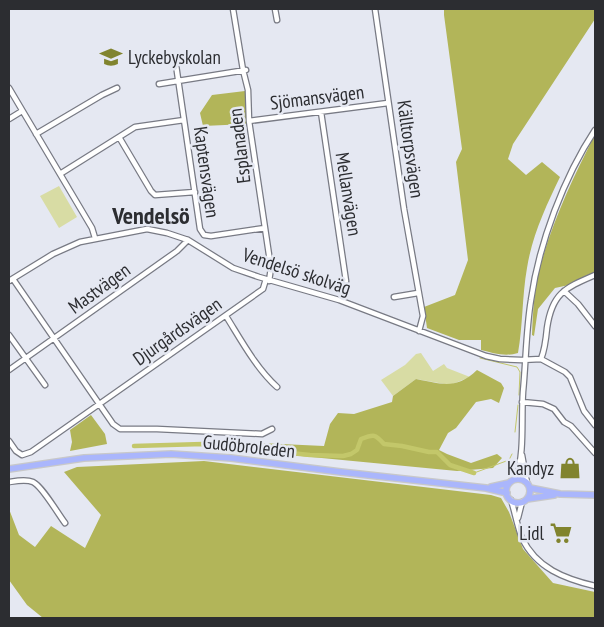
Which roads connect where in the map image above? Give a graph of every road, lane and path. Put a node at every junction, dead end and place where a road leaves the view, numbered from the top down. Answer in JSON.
{"nodes":[{"id":1,"x":233,"y":9,"type":"edge"},
{"id":2,"x":275,"y":9,"type":"edge"},
{"id":3,"x":375,"y":9,"type":"edge"},
{"id":4,"x":277,"y":20,"type":"dead end"},
{"id":5,"x":176,"y":65,"type":"dead end"},
{"id":6,"x":245,"y":70,"type":"junction"},
{"id":7,"x":178,"y":80,"type":"junction"},
{"id":8,"x":159,"y":84,"type":"dead end"},
{"id":9,"x":9,"y":88,"type":"edge"},
{"id":10,"x":117,"y":88,"type":"dead end"},
{"id":11,"x":388,"y":103,"type":"junction"},
{"id":12,"x":22,"y":111,"type":"junction"},
{"id":13,"x":321,"y":112,"type":"junction"},
{"id":14,"x":9,"y":119,"type":"edge"},
{"id":15,"x":184,"y":120,"type":"junction"},
{"id":16,"x":249,"y":121,"type":"junction"},
{"id":17,"x":595,"y":130,"type":"edge"},
{"id":18,"x":36,"y":134,"type":"junction"},
{"id":19,"x":120,"y":137,"type":"junction"},
{"id":20,"x":60,"y":174,"type":"junction"},
{"id":21,"x":195,"y":192,"type":"junction"},
{"id":22,"x":265,"y":228,"type":"junction"},
{"id":23,"x":95,"y":238,"type":"junction"},
{"id":24,"x":188,"y":240,"type":"junction"},
{"id":25,"x":595,"y":275,"type":"edge"},
{"id":26,"x":268,"y":280,"type":"junction"},
{"id":27,"x":12,"y":281,"type":"edge"},
{"id":28,"x":346,"y":281,"type":"dead end"},
{"id":29,"x":564,"y":291,"type":"junction"},
{"id":30,"x":418,"y":293,"type":"junction"},
{"id":31,"x":394,"y":297,"type":"dead end"},
{"id":32,"x":226,"y":316,"type":"junction"},
{"id":33,"x":595,"y":326,"type":"edge"},
{"id":34,"x":419,"y":331,"type":"junction"},
{"id":35,"x":9,"y":335,"type":"edge"},
{"id":36,"x":54,"y":339,"type":"junction"},
{"id":37,"x":26,"y":358,"type":"junction"},
{"id":38,"x":541,"y":359,"type":"junction"},
{"id":39,"x":526,"y":360,"type":"junction"},
{"id":40,"x":569,"y":366,"type":"dead end"},
{"id":41,"x":9,"y":370,"type":"edge"},
{"id":42,"x":565,"y":372,"type":"junction"},
{"id":43,"x":45,"y":385,"type":"dead end"},
{"id":44,"x":277,"y":387,"type":"dead end"},
{"id":45,"x":522,"y":402,"type":"junction"},
{"id":46,"x":100,"y":404,"type":"junction"},
{"id":47,"x":576,"y":424,"type":"dead end"},
{"id":48,"x":595,"y":425,"type":"edge"},
{"id":49,"x":571,"y":426,"type":"junction"},
{"id":50,"x":272,"y":428,"type":"dead end"},
{"id":51,"x":9,"y":441,"type":"edge"},
{"id":52,"x":521,"y":448,"type":"junction"},
{"id":53,"x":595,"y":453,"type":"edge"},
{"id":54,"x":9,"y":470,"type":"edge"},
{"id":55,"x":516,"y":479,"type":"junction"},
{"id":56,"x":9,"y":482,"type":"edge"},
{"id":57,"x":509,"y":483,"type":"junction"},
{"id":58,"x":528,"y":485,"type":"junction"},
{"id":59,"x":486,"y":488,"type":"junction"},
{"id":60,"x":507,"y":493,"type":"junction"},
{"id":61,"x":560,"y":494,"type":"junction"},
{"id":62,"x":595,"y":495,"type":"edge"},
{"id":63,"x":511,"y":500,"type":"junction"},
{"id":64,"x":525,"y":500,"type":"junction"},
{"id":65,"x":518,"y":519,"type":"junction"},
{"id":66,"x":64,"y":523,"type":"dead end"},
{"id":67,"x":595,"y":586,"type":"edge"}],
"edges":[{"from":1,"to":6,"type":"street","name":"Esplanaden"},
{"from":2,"to":4,"type":"street"},
{"from":3,"to":11,"type":"street","name":"Källtorpsvägen"},
{"from":5,"to":7,"type":"street","name":"Kaptensvägen"},
{"from":6,"to":7,"type":"street"},
{"from":6,"to":16,"type":"street","name":"Esplanaden"},
{"from":7,"to":8,"type":"street"},
{"from":7,"to":15,"type":"street","name":"Kaptensvägen"},
{"from":9,"to":12,"type":"street"},
{"from":10,"to":18,"type":"street"},
{"from":11,"to":13,"type":"street","name":"Sjömansvägen"},
{"from":11,"to":30,"type":"street","name":"Källtorpsvägen"},
{"from":12,"to":14,"type":"street"},
{"from":12,"to":18,"type":"street"},
{"from":13,"to":16,"type":"street","name":"Sjömansvägen"},
{"from":13,"to":28,"type":"street","name":"Mellanvägen"},
{"from":15,"to":19,"type":"street"},
{"from":15,"to":21,"type":"street","name":"Kaptensvägen"},
{"from":16,"to":22,"type":"street","name":"Esplanaden"},
{"from":17,"to":39,"type":"street"},
{"from":18,"to":20,"type":"street"},
{"from":19,"to":20,"type":"street"},
{"from":19,"to":21,"type":"street"},
{"from":20,"to":23,"type":"street"},
{"from":21,"to":22,"type":"street","name":"Kaptensvägen"},
{"from":22,"to":26,"type":"street","name":"Esplanaden"},
{"from":23,"to":24,"type":"street","name":"Vendelsö skolväg"},
{"from":23,"to":27,"type":"street","name":"Vendelsö skolväg"},
{"from":24,"to":26,"type":"street","name":"Vendelsö skolväg"},
{"from":24,"to":36,"type":"street","name":"Mastvägen"},
{"from":25,"to":29,"type":"street"},
{"from":26,"to":32,"type":"street","name":"Djurgårdsvägen"},
{"from":26,"to":34,"type":"street","name":"Vendelsö skolväg"},
{"from":27,"to":36,"type":"street"},
{"from":29,"to":33,"type":"street"},
{"from":29,"to":38,"type":"street"},
{"from":30,"to":31,"type":"street"},
{"from":30,"to":34,"type":"street","name":"Källtorpsvägen"},
{"from":32,"to":44,"type":"street"},
{"from":32,"to":46,"type":"street","name":"Djurgårdsvägen"},
{"from":34,"to":39,"type":"street","name":"Vendelsö skolväg"},
{"from":35,"to":37,"type":"street"},
{"from":36,"to":37,"type":"street","name":"Mastvägen"},
{"from":36,"to":46,"type":"street"},
{"from":37,"to":41,"type":"street","name":"Mastvägen"},
{"from":37,"to":43,"type":"street"},
{"from":38,"to":39,"type":"street","name":"Vendelsö skolväg"},
{"from":38,"to":42,"type":"street"},
{"from":39,"to":45,"type":"street"},
{"from":40,"to":42,"type":"street"},
{"from":42,"to":48,"type":"street"},
{"from":45,"to":49,"type":"street"},
{"from":45,"to":52,"type":"street"},
{"from":46,"to":50,"type":"street"},
{"from":46,"to":51,"type":"street","name":"Djurgårdsvägen"},
{"from":47,"to":49,"type":"street"},
{"from":49,"to":53,"type":"street"},
{"from":52,"to":55,"type":"street"},
{"from":52,"to":58,"type":"street"},
{"from":54,"to":59,"type":"main road","name":"Gudöbroleden"},
{"from":55,"to":57,"type":"main road"},
{"from":55,"to":58,"type":"main road"},
{"from":56,"to":66,"type":"street"},
{"from":57,"to":59,"type":"main road","name":"Gudöbroleden"},
{"from":57,"to":60,"type":"main road"},
{"from":58,"to":61,"type":"main road"},
{"from":58,"to":64,"type":"main road"},
{"from":59,"to":60,"type":"main road","name":"Gudöbroleden"},
{"from":60,"to":63,"type":"main road"},
{"from":61,"to":62,"type":"main road"},
{"from":61,"to":64,"type":"main road"},
{"from":63,"to":64,"type":"main road"},
{"from":63,"to":65,"type":"street"},
{"from":64,"to":65,"type":"street"},
{"from":65,"to":67,"type":"street"}]}
